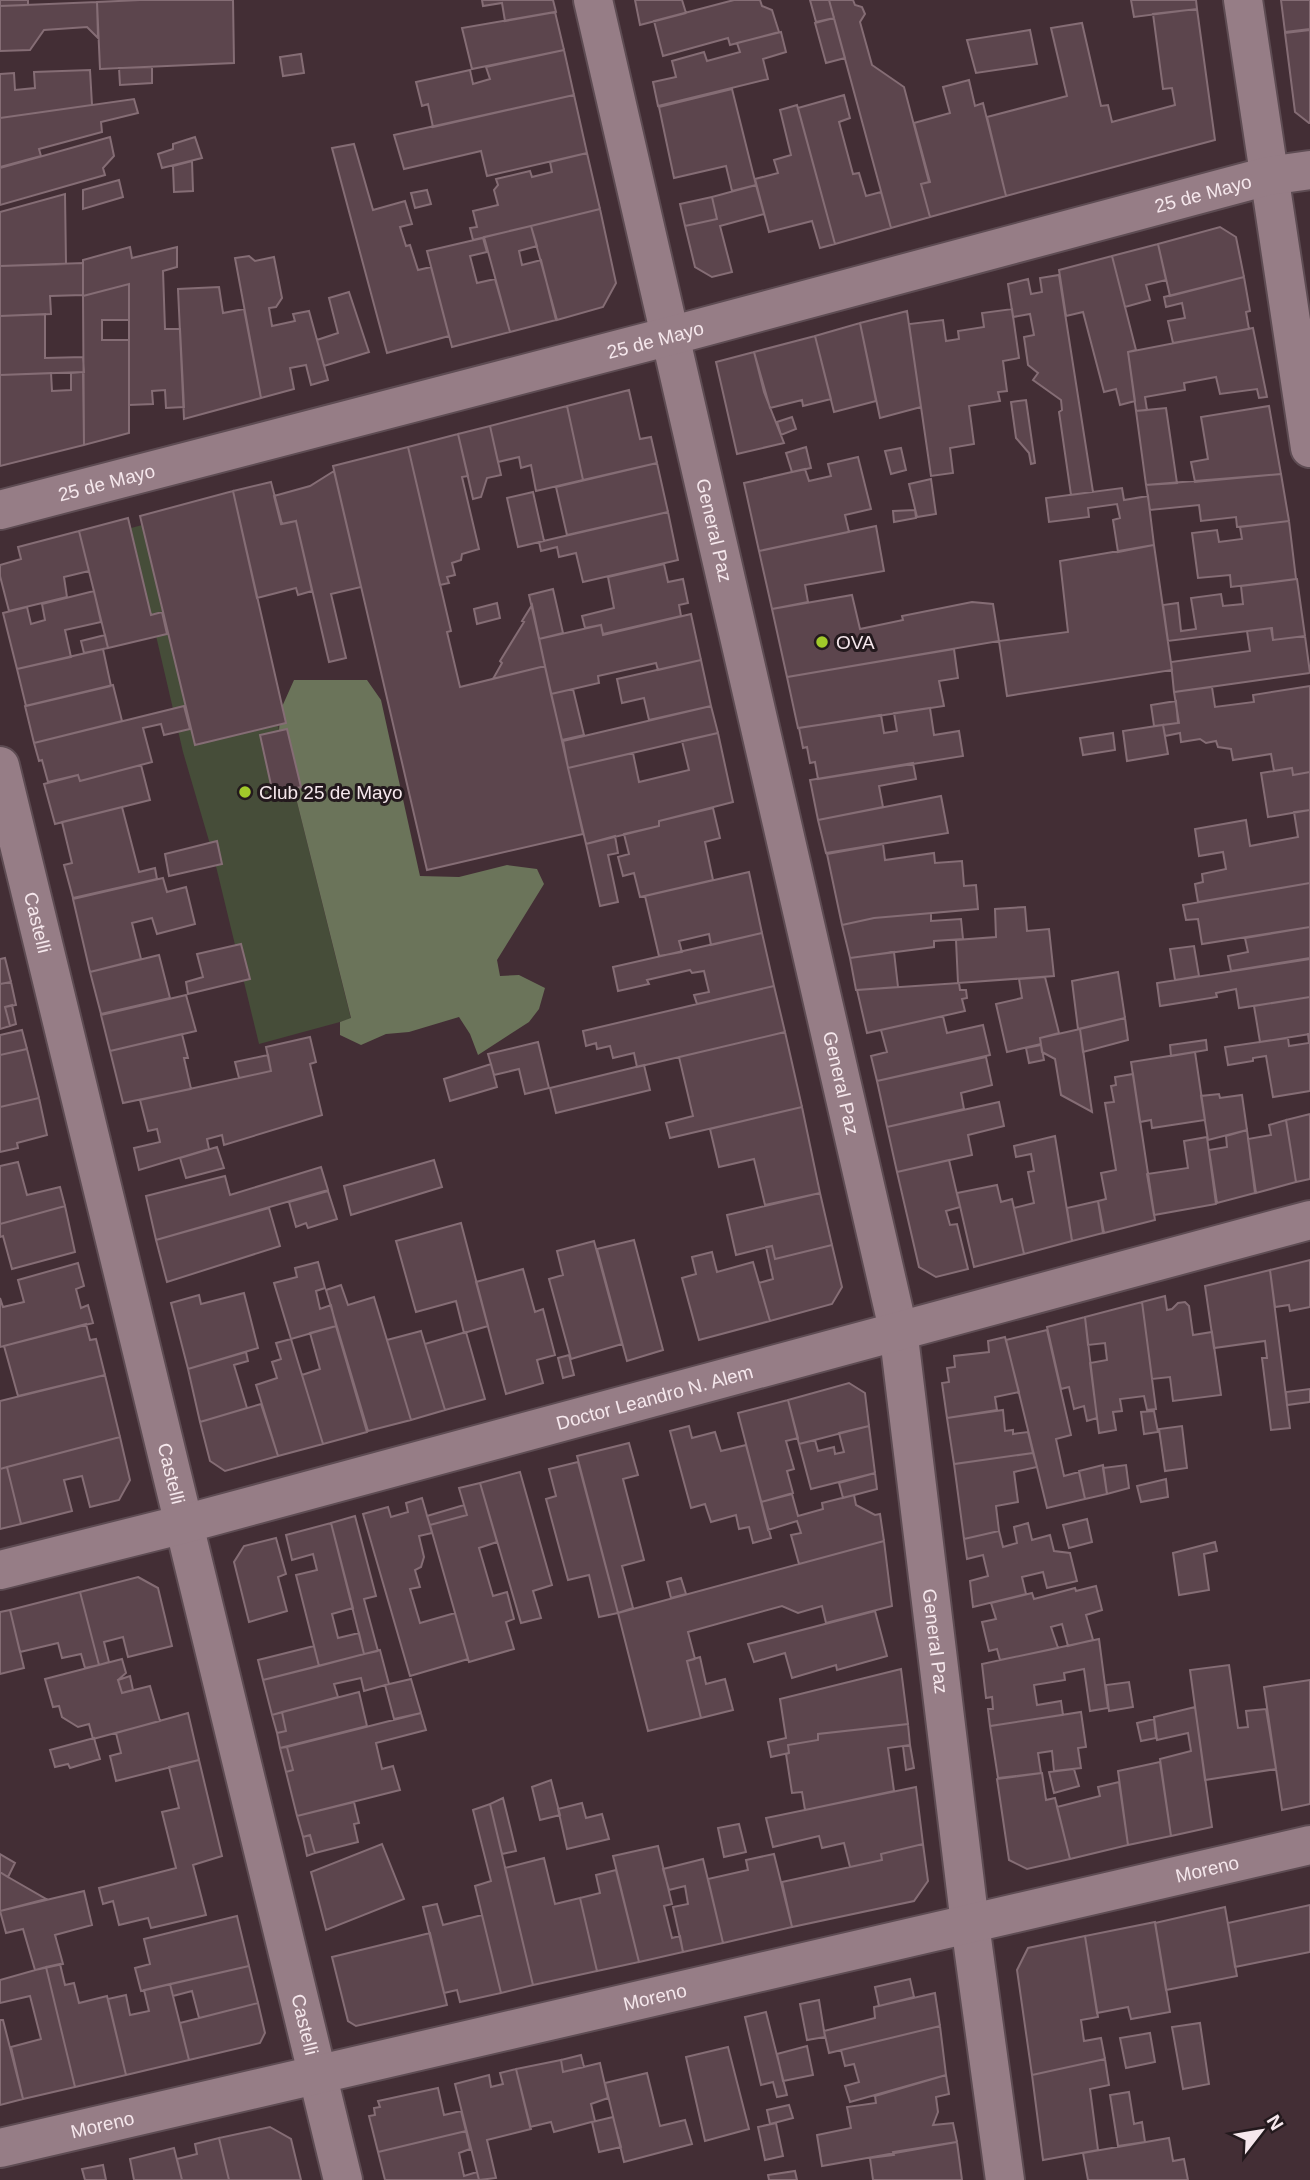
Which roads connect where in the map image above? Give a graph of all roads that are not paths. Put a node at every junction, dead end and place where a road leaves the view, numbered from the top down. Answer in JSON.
{"nodes":[{"id":1,"x":593,"y":0,"type":"edge"},
{"id":2,"x":1243,"y":0,"type":"edge"},
{"id":3,"x":1310,"y":170,"type":"edge"},
{"id":4,"x":1268,"y":177,"type":"junction"},
{"id":5,"x":670,"y":336,"type":"junction"},
{"id":6,"x":1310,"y":448,"type":"edge"},
{"id":7,"x":0,"y":510,"type":"edge"},
{"id":8,"x":0,"y":766,"type":"edge"},
{"id":9,"x":1310,"y":1220,"type":"edge"},
{"id":10,"x":898,"y":1329,"type":"junction"},
{"id":11,"x":184,"y":1524,"type":"junction"},
{"id":12,"x":0,"y":1570,"type":"edge"},
{"id":13,"x":1310,"y":1845,"type":"edge"},
{"id":14,"x":970,"y":1924,"type":"junction"},
{"id":15,"x":317,"y":2075,"type":"junction"},
{"id":16,"x":0,"y":2148,"type":"edge"},
{"id":17,"x":343,"y":2180,"type":"edge"},
{"id":18,"x":1005,"y":2180,"type":"edge"}],
"edges":[{"from":1,"to":5,"type":"street","name":"General Paz"},
{"from":2,"to":4,"type":"street"},
{"from":3,"to":4,"type":"street","name":"25 de Mayo"},
{"from":4,"to":5,"type":"street","name":"25 de Mayo"},
{"from":4,"to":6,"type":"street"},
{"from":5,"to":7,"type":"street","name":"25 de Mayo"},
{"from":5,"to":10,"type":"street","name":"General Paz"},
{"from":8,"to":11,"type":"street","name":"Castelli"},
{"from":9,"to":10,"type":"street","name":"Doctor Leandro N. Alem"},
{"from":10,"to":11,"type":"street","name":"Doctor Leandro N. Alem"},
{"from":10,"to":14,"type":"street","name":"General Paz"},
{"from":11,"to":12,"type":"street","name":"Doctor Leandro N. Alem"},
{"from":11,"to":15,"type":"street","name":"Castelli"},
{"from":13,"to":14,"type":"street","name":"Moreno"},
{"from":14,"to":15,"type":"street","name":"Moreno"},
{"from":14,"to":18,"type":"street","name":"General Paz"},
{"from":15,"to":16,"type":"street","name":"Moreno"},
{"from":15,"to":17,"type":"street","name":"Castelli"}]}
